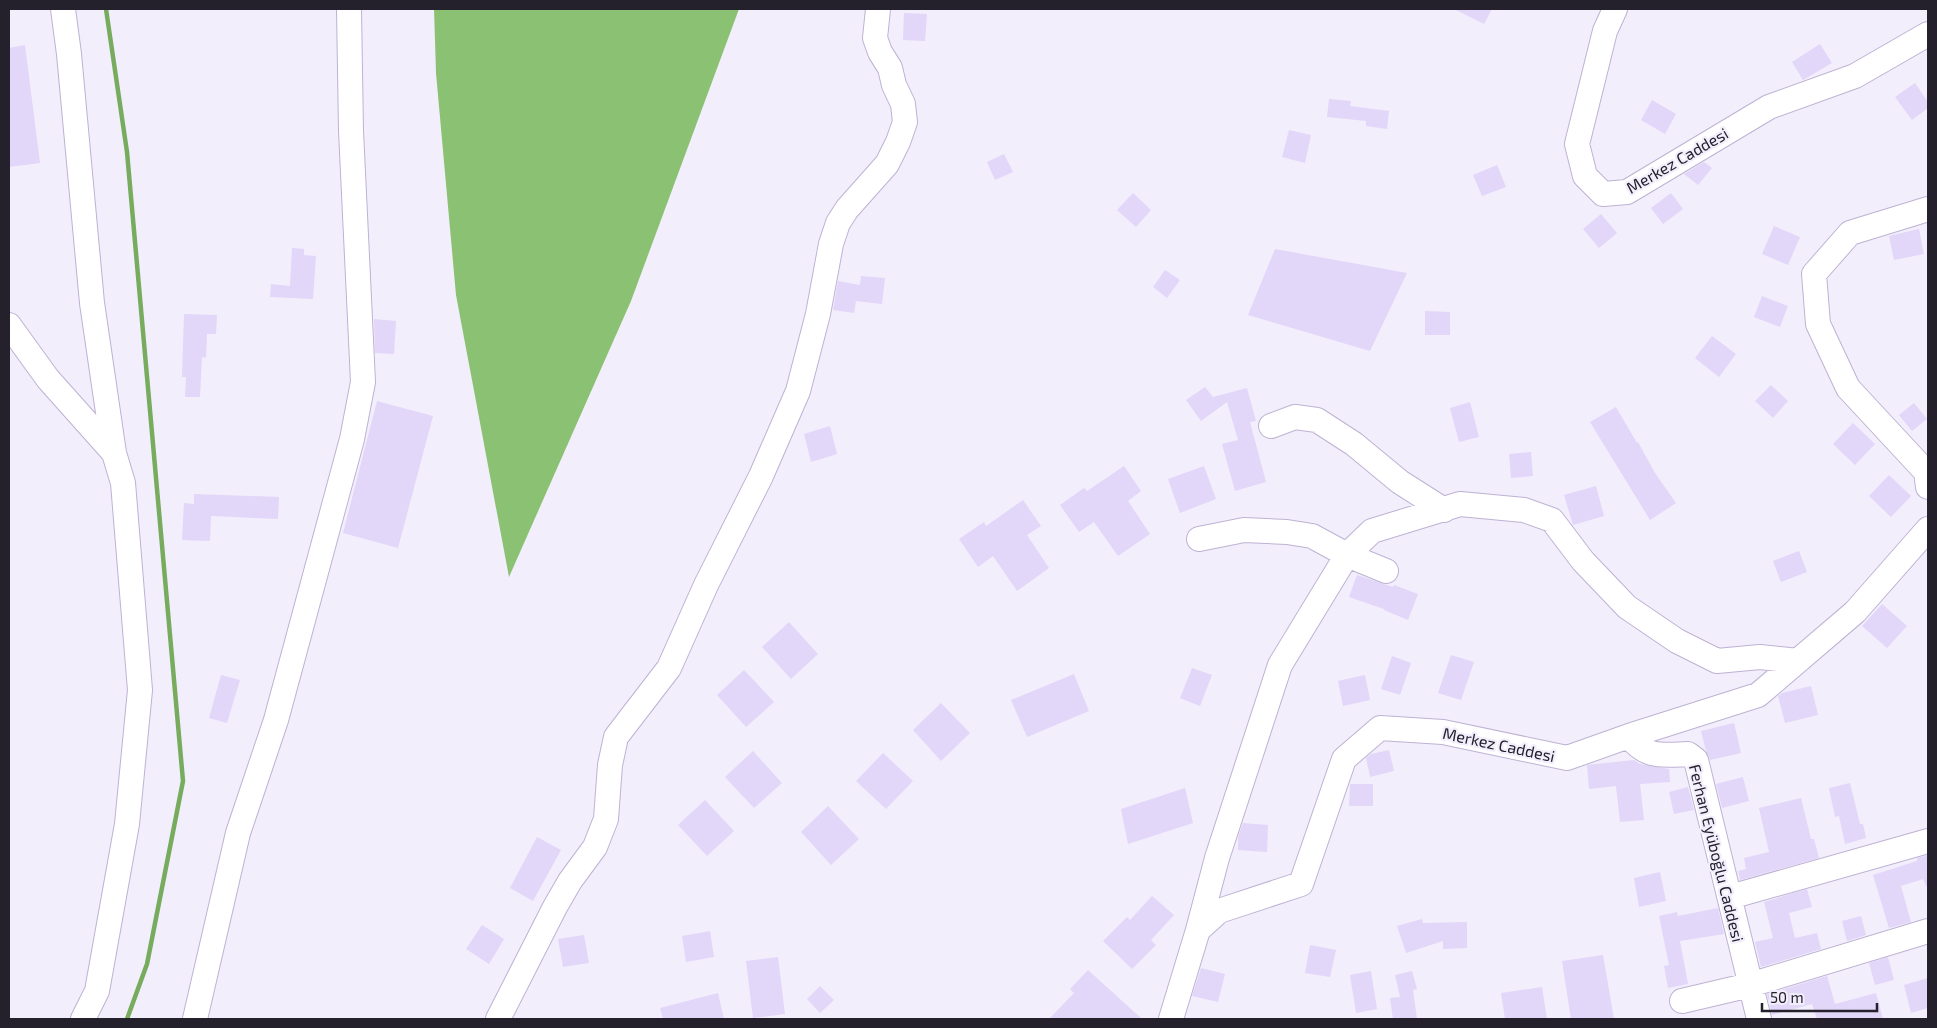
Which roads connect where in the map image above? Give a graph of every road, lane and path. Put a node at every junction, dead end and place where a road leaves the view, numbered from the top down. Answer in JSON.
{"nodes":[{"id":1,"x":63,"y":9,"type":"edge"},
{"id":2,"x":349,"y":9,"type":"edge"},
{"id":3,"x":878,"y":9,"type":"edge"},
{"id":4,"x":1615,"y":9,"type":"edge"},
{"id":5,"x":1928,"y":34,"type":"edge"},
{"id":6,"x":1928,"y":209,"type":"edge"},
{"id":7,"x":9,"y":325,"type":"edge"},
{"id":8,"x":1271,"y":426,"type":"dead end"},
{"id":9,"x":114,"y":452,"type":"junction"},
{"id":10,"x":1928,"y":487,"type":"edge"},
{"id":11,"x":1444,"y":510,"type":"junction"},
{"id":12,"x":1928,"y":529,"type":"edge"},
{"id":13,"x":1199,"y":539,"type":"dead end"},
{"id":14,"x":1347,"y":555,"type":"junction"},
{"id":15,"x":1386,"y":571,"type":"dead end"},
{"id":16,"x":1798,"y":661,"type":"junction"},
{"id":17,"x":1629,"y":736,"type":"junction"},
{"id":18,"x":1928,"y":841,"type":"edge"},
{"id":19,"x":1730,"y":897,"type":"junction"},
{"id":20,"x":1198,"y":930,"type":"junction"},
{"id":21,"x":1928,"y":931,"type":"edge"},
{"id":22,"x":1750,"y":985,"type":"junction"},
{"id":23,"x":1682,"y":1001,"type":"dead end"},
{"id":24,"x":83,"y":1019,"type":"edge"},
{"id":25,"x":195,"y":1019,"type":"edge"},
{"id":26,"x":498,"y":1019,"type":"edge"},
{"id":27,"x":1171,"y":1019,"type":"edge"},
{"id":28,"x":1758,"y":1019,"type":"edge"}],
"edges":[{"from":1,"to":9,"type":"street"},
{"from":2,"to":25,"type":"street"},
{"from":3,"to":26,"type":"street"},
{"from":4,"to":5,"type":"street","name":"Merkez Caddesi"},
{"from":6,"to":10,"type":"street"},
{"from":7,"to":9,"type":"street"},
{"from":8,"to":11,"type":"street"},
{"from":9,"to":24,"type":"street"},
{"from":11,"to":14,"type":"street"},
{"from":11,"to":16,"type":"street"},
{"from":12,"to":16,"type":"street","name":"Merkez Caddesi"},
{"from":13,"to":14,"type":"street"},
{"from":14,"to":15,"type":"street"},
{"from":14,"to":20,"type":"street"},
{"from":16,"to":17,"type":"street","name":"Merkez Caddesi"},
{"from":17,"to":19,"type":"street","name":"Ferhan Eyüboğlu Caddesi"},
{"from":17,"to":20,"type":"street","name":"Merkez Caddesi"},
{"from":18,"to":19,"type":"street"},
{"from":19,"to":22,"type":"street","name":"Ferhan Eyüboğlu Caddesi"},
{"from":20,"to":27,"type":"street"},
{"from":21,"to":22,"type":"street"},
{"from":22,"to":23,"type":"street"},
{"from":22,"to":28,"type":"street","name":"Ferhan Eyüboğlu Caddesi"}]}
